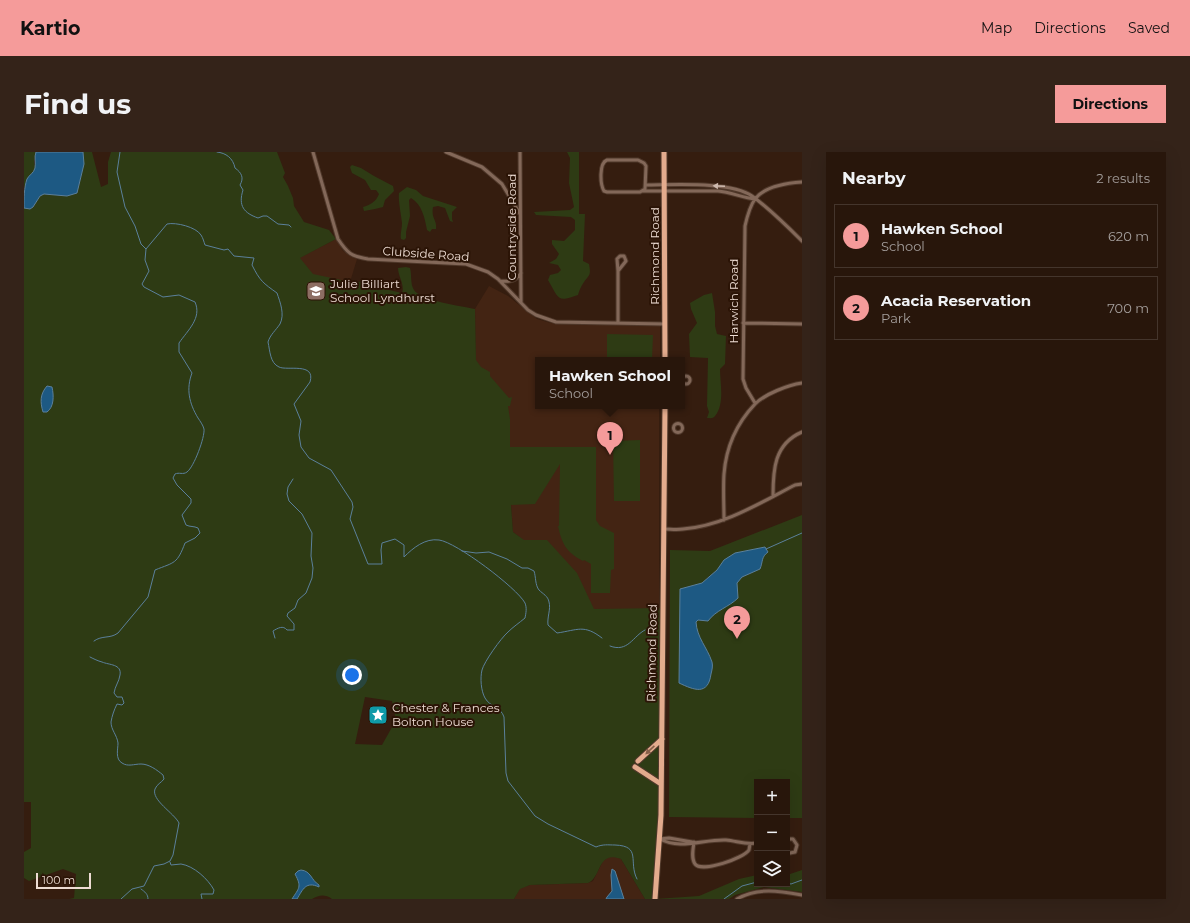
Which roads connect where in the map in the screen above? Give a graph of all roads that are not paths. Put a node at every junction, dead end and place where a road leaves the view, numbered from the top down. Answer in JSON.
{"nodes":[{"id":1,"x":313,"y":152,"type":"edge"},
{"id":2,"x":446,"y":152,"type":"edge"},
{"id":3,"x":520,"y":152,"type":"edge"},
{"id":4,"x":664,"y":152,"type":"edge"},
{"id":5,"x":802,"y":182,"type":"edge"},
{"id":6,"x":646,"y":185,"type":"junction"},
{"id":7,"x":664,"y":188,"type":"junction"},
{"id":8,"x":643,"y":191,"type":"junction"},
{"id":9,"x":755,"y":199,"type":"junction"},
{"id":10,"x":521,"y":215,"type":"junction"},
{"id":11,"x":802,"y":241,"type":"edge"},
{"id":12,"x":618,"y":271,"type":"dead end"},
{"id":13,"x":521,"y":273,"type":"junction"},
{"id":14,"x":500,"y":281,"type":"junction"},
{"id":15,"x":521,"y":303,"type":"junction"},
{"id":16,"x":618,"y":323,"type":"junction"},
{"id":17,"x":743,"y":323,"type":"junction"},
{"id":18,"x":665,"y":324,"type":"junction"},
{"id":19,"x":802,"y":324,"type":"edge"},
{"id":20,"x":665,"y":357,"type":"edge"},
{"id":21,"x":802,"y":383,"type":"edge"},
{"id":22,"x":755,"y":403,"type":"junction"},
{"id":23,"x":665,"y":409,"type":"edge"},
{"id":24,"x":665,"y":429,"type":"junction"},
{"id":25,"x":674,"y":429,"type":"dead end"},
{"id":26,"x":802,"y":432,"type":"edge"},
{"id":27,"x":802,"y":484,"type":"edge"},
{"id":28,"x":773,"y":496,"type":"junction"},
{"id":29,"x":724,"y":520,"type":"junction"},
{"id":30,"x":664,"y":529,"type":"junction"},
{"id":31,"x":662,"y":739,"type":"junction"},
{"id":32,"x":638,"y":761,"type":"dead end"},
{"id":33,"x":635,"y":767,"type":"dead end"},
{"id":34,"x":662,"y":784,"type":"junction"},
{"id":35,"x":660,"y":839,"type":"junction"},
{"id":36,"x":790,"y":839,"type":"edge"},
{"id":37,"x":694,"y":842,"type":"junction"},
{"id":38,"x":754,"y":843,"type":"edge"},
{"id":39,"x":750,"y":844,"type":"junction"},
{"id":40,"x":790,"y":854,"type":"edge"},
{"id":41,"x":802,"y":895,"type":"edge"},
{"id":42,"x":655,"y":899,"type":"edge"},
{"id":43,"x":737,"y":899,"type":"edge"}],
"edges":[{"from":1,"to":14,"type":"street","name":"Clubside Road"},
{"from":2,"to":10,"type":"street"},
{"from":3,"to":10,"type":"street","name":"Countryside Road"},
{"from":4,"to":7,"type":"main road","name":"Richmond Road"},
{"from":5,"to":9,"type":"street"},
{"from":6,"to":7,"type":"street"},
{"from":6,"to":8,"type":"street"},
{"from":6,"to":8,"type":"street"},
{"from":7,"to":8,"type":"street"},
{"from":7,"to":9,"type":"street"},
{"from":7,"to":18,"type":"main road","name":"Richmond Road"},
{"from":9,"to":11,"type":"street"},
{"from":9,"to":17,"type":"street","name":"Harwich Road"},
{"from":10,"to":13,"type":"street","name":"Countryside Road"},
{"from":12,"to":16,"type":"street"},
{"from":13,"to":14,"type":"street"},
{"from":13,"to":15,"type":"street","name":"Countryside Road"},
{"from":14,"to":15,"type":"street","name":"Clubside Road"},
{"from":15,"to":16,"type":"street","name":"Clubside Road"},
{"from":16,"to":18,"type":"street","name":"Clubside Road"},
{"from":17,"to":19,"type":"street"},
{"from":17,"to":22,"type":"street","name":"Harwich Road"},
{"from":18,"to":20,"type":"main road","name":"Richmond Road"},
{"from":21,"to":22,"type":"street"},
{"from":22,"to":29,"type":"street"},
{"from":23,"to":24,"type":"main road","name":"Richmond Road"},
{"from":24,"to":25,"type":"street"},
{"from":24,"to":30,"type":"main road","name":"Richmond Road"},
{"from":26,"to":28,"type":"street"},
{"from":27,"to":28,"type":"street"},
{"from":28,"to":29,"type":"street"},
{"from":29,"to":30,"type":"street"},
{"from":30,"to":31,"type":"main road","name":"Richmond Road"},
{"from":31,"to":32,"type":"main road","one_way":true},
{"from":31,"to":34,"type":"main road","name":"Richmond Road"},
{"from":33,"to":34,"type":"main road"},
{"from":34,"to":35,"type":"main road","name":"Richmond Road"},
{"from":35,"to":37,"type":"street"},
{"from":35,"to":42,"type":"main road","name":"Richmond Road"},
{"from":36,"to":40,"type":"street"},
{"from":37,"to":39,"type":"street"},
{"from":37,"to":39,"type":"street"},
{"from":38,"to":39,"type":"street"},
{"from":41,"to":43,"type":"street"}]}
